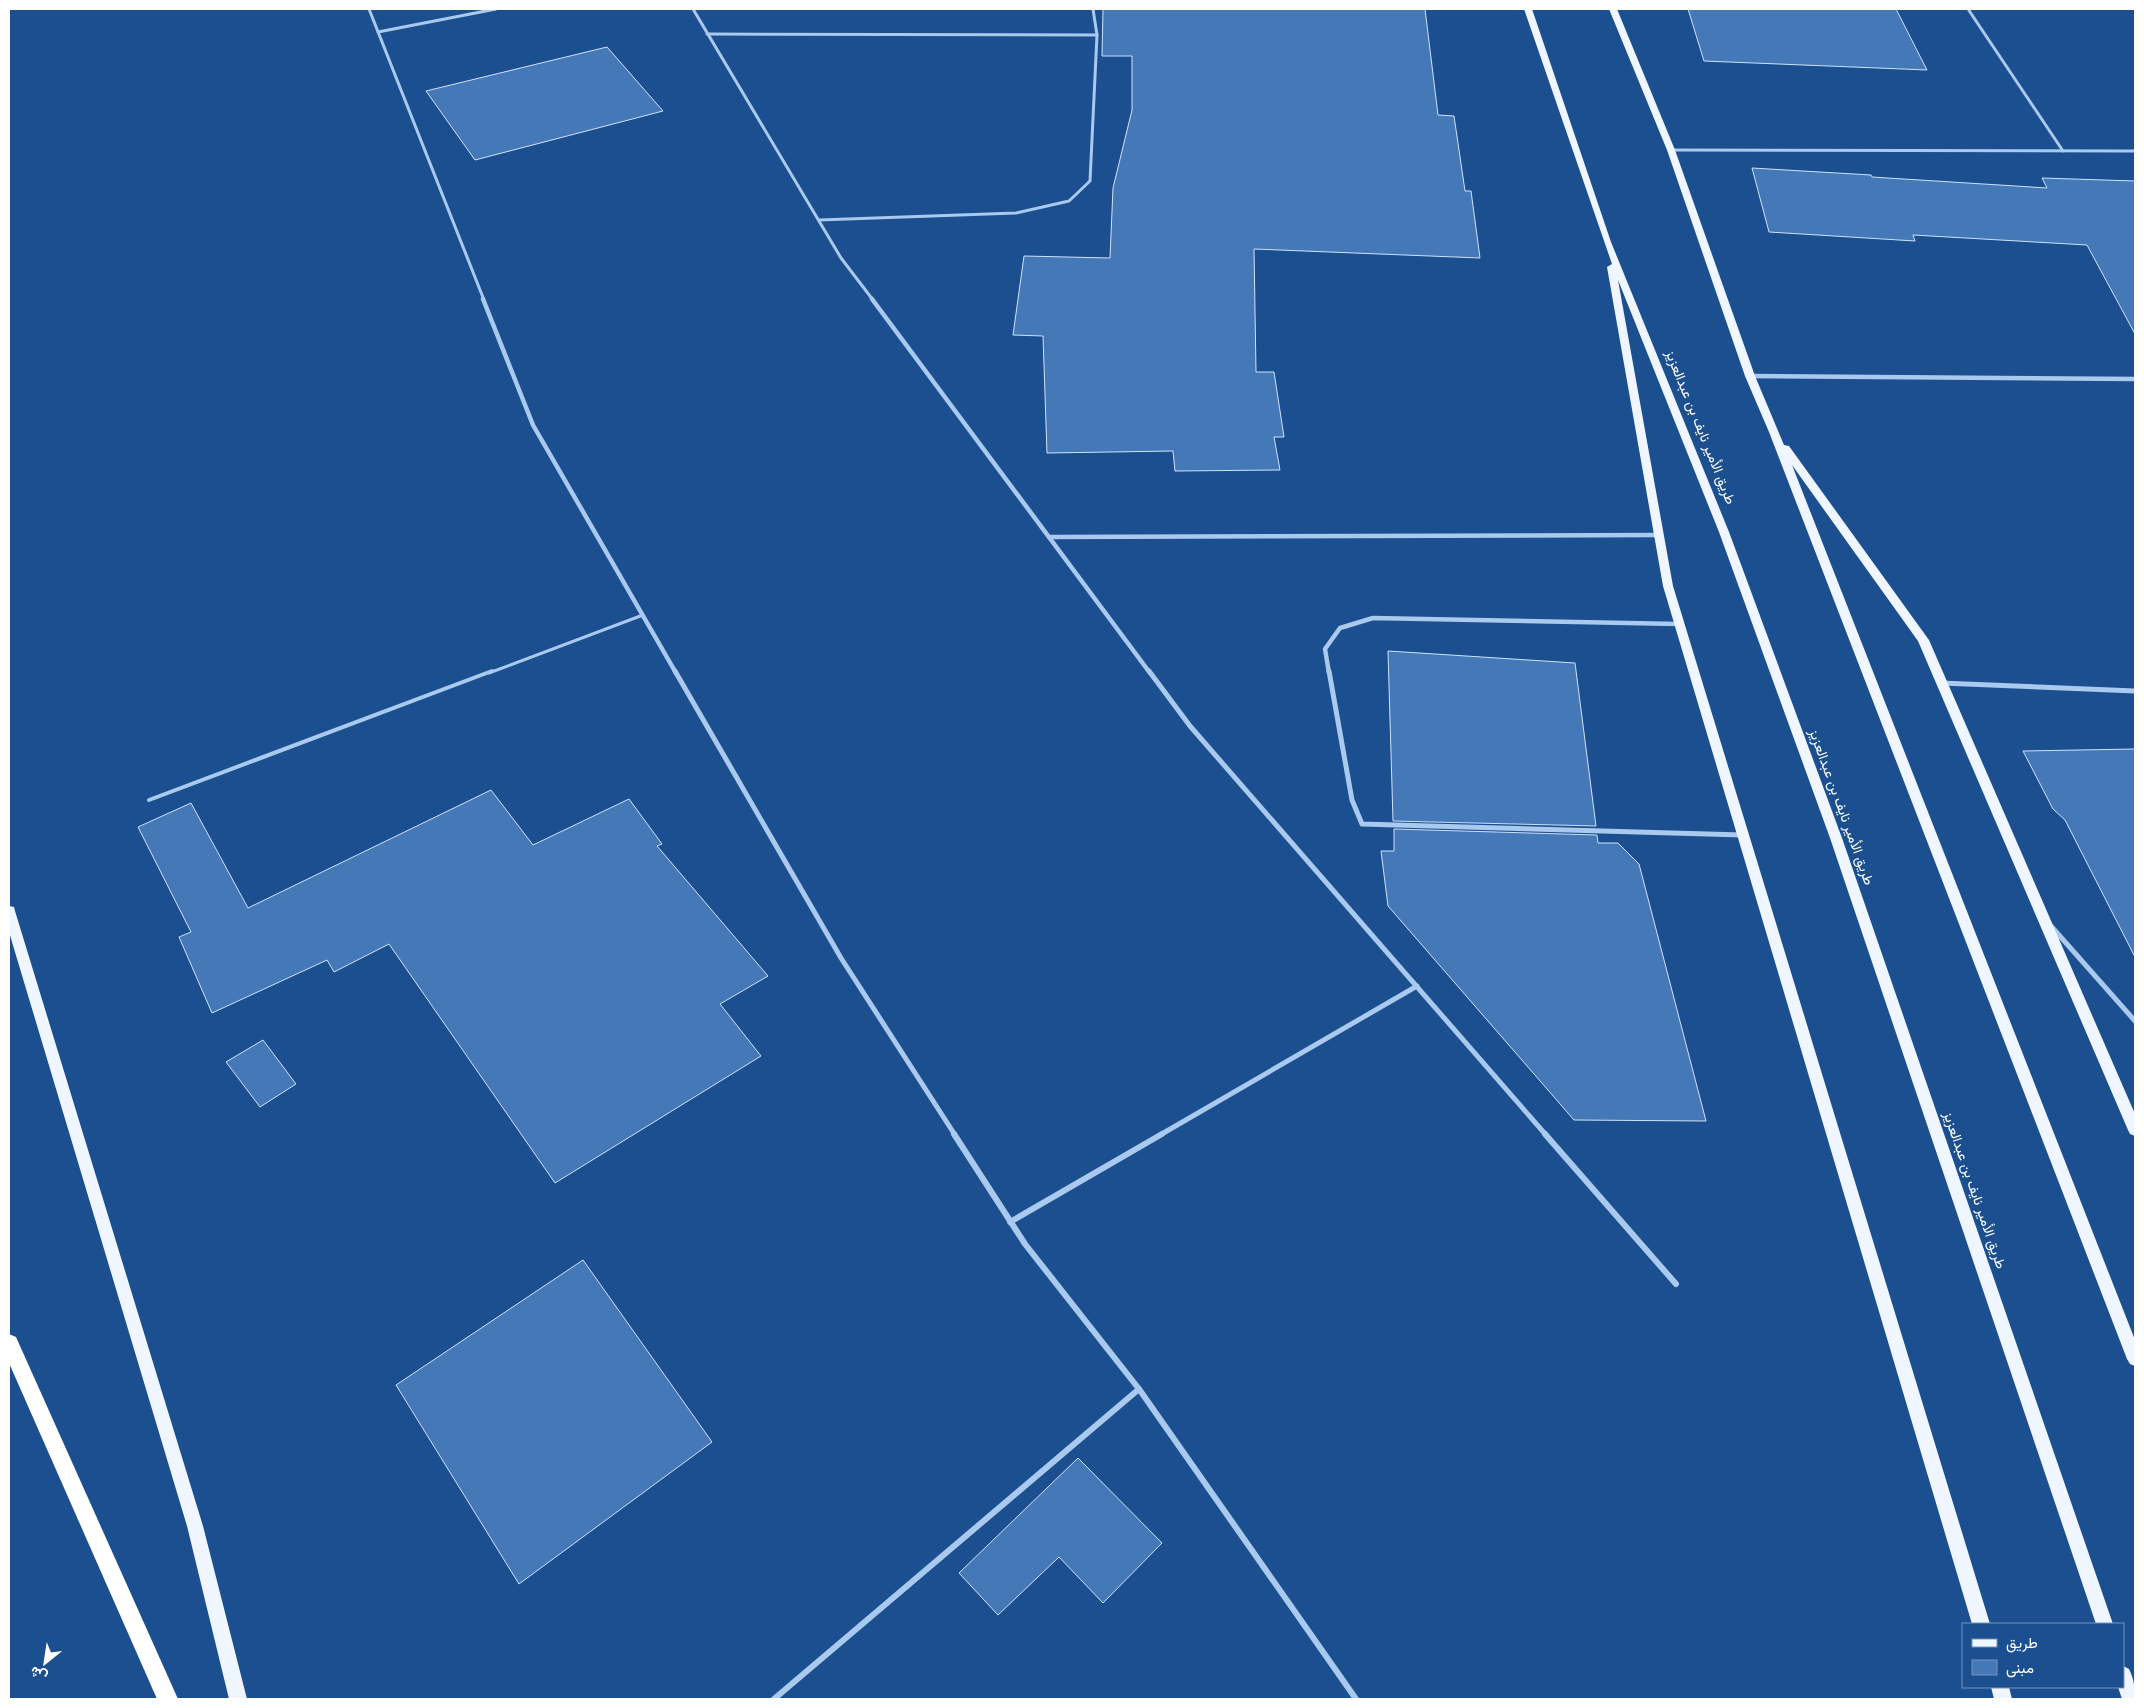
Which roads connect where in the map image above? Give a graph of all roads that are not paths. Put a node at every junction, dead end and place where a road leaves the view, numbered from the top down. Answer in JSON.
{"nodes":[{"id":1,"x":369,"y":9,"type":"edge"},
{"id":2,"x":496,"y":9,"type":"edge"},
{"id":3,"x":693,"y":9,"type":"edge"},
{"id":4,"x":1094,"y":9,"type":"edge"},
{"id":5,"x":1528,"y":9,"type":"edge"},
{"id":6,"x":1613,"y":9,"type":"edge"},
{"id":7,"x":1968,"y":9,"type":"edge"},
{"id":8,"x":378,"y":32,"type":"junction"},
{"id":9,"x":708,"y":34,"type":"junction"},
{"id":10,"x":1097,"y":34,"type":"junction"},
{"id":11,"x":1671,"y":150,"type":"junction"},
{"id":12,"x":2063,"y":151,"type":"junction"},
{"id":13,"x":2135,"y":151,"type":"edge"},
{"id":14,"x":819,"y":220,"type":"junction"},
{"id":15,"x":1607,"y":242,"type":"junction"},
{"id":16,"x":1750,"y":376,"type":"junction"},
{"id":17,"x":2135,"y":380,"type":"edge"},
{"id":18,"x":1774,"y":432,"type":"junction"},
{"id":19,"x":1659,"y":535,"type":"junction"},
{"id":20,"x":1049,"y":537,"type":"junction"},
{"id":21,"x":643,"y":615,"type":"junction"},
{"id":22,"x":1680,"y":624,"type":"junction"},
{"id":23,"x":1942,"y":683,"type":"junction"},
{"id":24,"x":2135,"y":691,"type":"edge"},
{"id":25,"x":148,"y":800,"type":"dead end"},
{"id":26,"x":1743,"y":835,"type":"junction"},
{"id":27,"x":9,"y":911,"type":"edge"},
{"id":28,"x":2042,"y":917,"type":"junction"},
{"id":29,"x":1417,"y":986,"type":"junction"},
{"id":30,"x":2135,"y":1021,"type":"edge"},
{"id":31,"x":2135,"y":1130,"type":"edge"},
{"id":32,"x":1010,"y":1222,"type":"junction"},
{"id":33,"x":1676,"y":1284,"type":"dead end"},
{"id":34,"x":9,"y":1343,"type":"edge"},
{"id":35,"x":2135,"y":1359,"type":"edge"},
{"id":36,"x":1139,"y":1389,"type":"junction"},
{"id":37,"x":1981,"y":1623,"type":"edge"},
{"id":38,"x":2105,"y":1623,"type":"edge"},
{"id":39,"x":2124,"y":1678,"type":"edge"},
{"id":40,"x":168,"y":1699,"type":"edge"},
{"id":41,"x":238,"y":1699,"type":"edge"},
{"id":42,"x":774,"y":1699,"type":"edge"},
{"id":43,"x":1356,"y":1699,"type":"edge"},
{"id":44,"x":2131,"y":1699,"type":"edge"}],
"edges":[{"from":1,"to":8,"type":"street"},
{"from":2,"to":8,"type":"street"},
{"from":3,"to":9,"type":"street"},
{"from":4,"to":10,"type":"street"},
{"from":5,"to":15,"type":"main road","name":"طريق الأمير نايف بن عبدالعزيز"},
{"from":6,"to":11,"type":"main road"},
{"from":7,"to":12,"type":"street"},
{"from":8,"to":21,"type":"street"},
{"from":9,"to":10,"type":"street"},
{"from":9,"to":14,"type":"street"},
{"from":10,"to":14,"type":"street"},
{"from":11,"to":12,"type":"street"},
{"from":11,"to":16,"type":"main road"},
{"from":12,"to":13,"type":"street"},
{"from":14,"to":20,"type":"street"},
{"from":15,"to":19,"type":"main road"},
{"from":15,"to":38,"type":"main road","name":"طريق الأمير نايف بن عبدالعزيز"},
{"from":16,"to":17,"type":"street"},
{"from":16,"to":18,"type":"main road"},
{"from":18,"to":23,"type":"main road"},
{"from":18,"to":35,"type":"main road"},
{"from":19,"to":20,"type":"street"},
{"from":19,"to":22,"type":"main road"},
{"from":20,"to":29,"type":"street"},
{"from":21,"to":25,"type":"lane"},
{"from":21,"to":32,"type":"street"},
{"from":22,"to":26,"type":"main road"},
{"from":22,"to":26,"type":"street"},
{"from":23,"to":24,"type":"street"},
{"from":23,"to":28,"type":"main road"},
{"from":26,"to":37,"type":"main road"},
{"from":27,"to":41,"type":"main road"},
{"from":28,"to":30,"type":"street"},
{"from":28,"to":31,"type":"main road"},
{"from":29,"to":32,"type":"street"},
{"from":29,"to":33,"type":"street"},
{"from":32,"to":36,"type":"street"},
{"from":34,"to":40,"type":"highway"},
{"from":36,"to":42,"type":"street"},
{"from":36,"to":43,"type":"street"},
{"from":39,"to":44,"type":"main road"}]}
